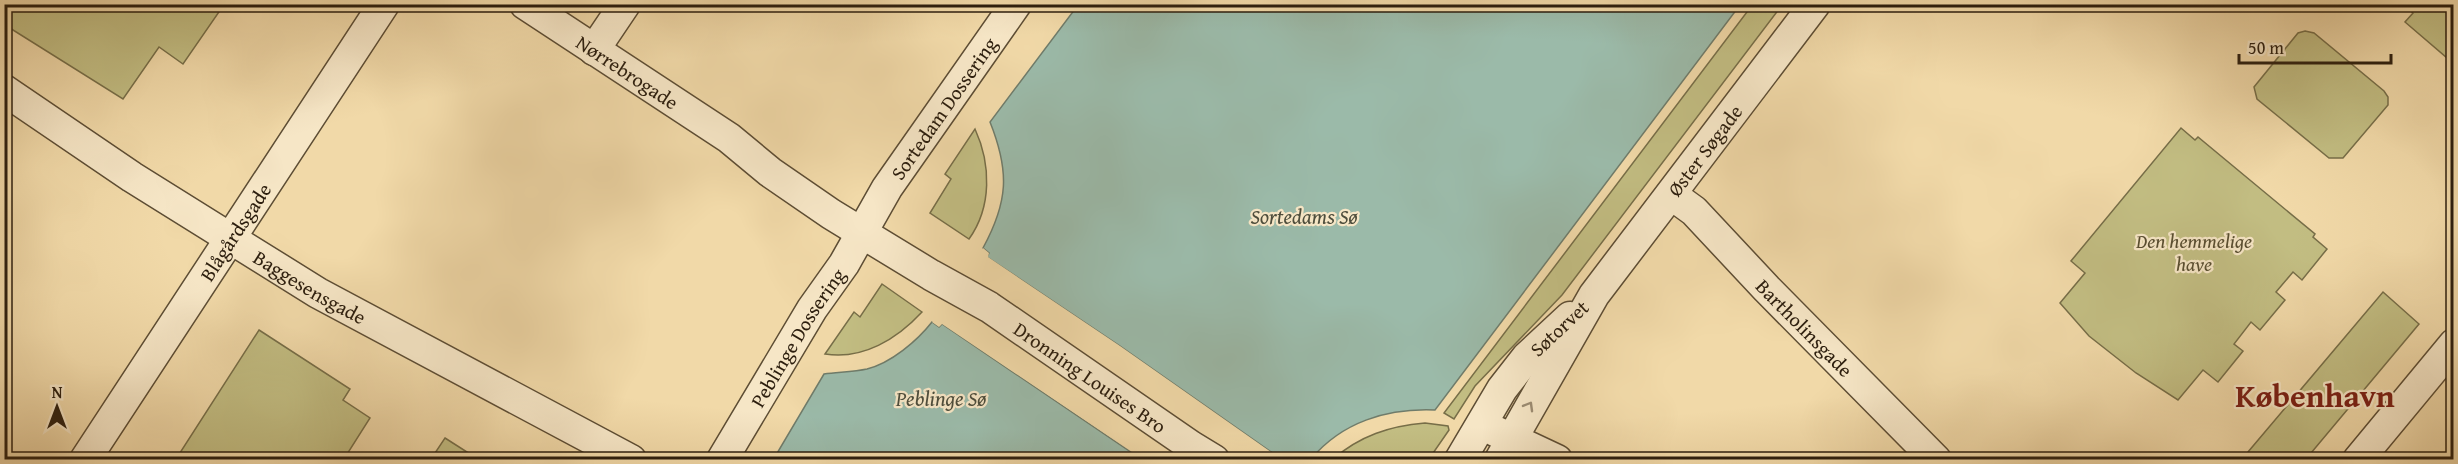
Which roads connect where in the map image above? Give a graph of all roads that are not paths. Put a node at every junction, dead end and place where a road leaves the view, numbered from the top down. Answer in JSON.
{"nodes":[{"id":1,"x":384,"y":4,"type":"edge"},
{"id":2,"x":525,"y":4,"type":"edge"},
{"id":3,"x":625,"y":4,"type":"edge"},
{"id":4,"x":1016,"y":4,"type":"edge"},
{"id":5,"x":1815,"y":4,"type":"edge"},
{"id":6,"x":594,"y":50,"type":"junction"},
{"id":7,"x":4,"y":90,"type":"edge"},
{"id":8,"x":1672,"y":195,"type":"junction"},
{"id":9,"x":867,"y":224,"type":"junction"},
{"id":10,"x":231,"y":240,"type":"junction"},
{"id":11,"x":1594,"y":295,"type":"junction"},
{"id":12,"x":2454,"y":344,"type":"edge"},
{"id":13,"x":1481,"y":424,"type":"junction"},
{"id":14,"x":585,"y":449,"type":"edge"},
{"id":15,"x":1506,"y":449,"type":"edge"},
{"id":16,"x":1204,"y":455,"type":"edge"},
{"id":17,"x":85,"y":459,"type":"edge"},
{"id":18,"x":631,"y":459,"type":"edge"},
{"id":19,"x":722,"y":459,"type":"edge"},
{"id":20,"x":1460,"y":459,"type":"edge"},
{"id":21,"x":1557,"y":459,"type":"edge"},
{"id":22,"x":1936,"y":459,"type":"edge"},
{"id":23,"x":2358,"y":459,"type":"edge"}],
"edges":[{"from":1,"to":10,"type":"street","name":"Blågårdsgade"},
{"from":2,"to":6,"type":"street","name":"Nørrebrogade"},
{"from":3,"to":6,"type":"street"},
{"from":4,"to":9,"type":"street","name":"Sortedam Dossering"},
{"from":5,"to":8,"type":"street","name":"Øster Søgade"},
{"from":6,"to":9,"type":"street","name":"Nørrebrogade"},
{"from":7,"to":10,"type":"street","name":"Baggesensgade"},
{"from":8,"to":11,"type":"street","name":"Øster Søgade"},
{"from":8,"to":22,"type":"street","name":"Bartholinsgade"},
{"from":9,"to":16,"type":"street","name":"Dronning Louises Bro"},
{"from":9,"to":19,"type":"street","name":"Peblinge Dossering"},
{"from":10,"to":14,"type":"street","name":"Baggesensgade"},
{"from":10,"to":17,"type":"street","name":"Blågårdsgade"},
{"from":11,"to":13,"type":"street","name":"Søtorvet"},
{"from":15,"to":11,"type":"street","name":"Søtorvet","one_way":true},
{"from":12,"to":23,"type":"street"},
{"from":13,"to":15,"type":"street"},
{"from":13,"to":20,"type":"street","name":"Søtorvet"},
{"from":14,"to":18,"type":"street","name":"Baggesensgade"},
{"from":15,"to":21,"type":"street"}]}
